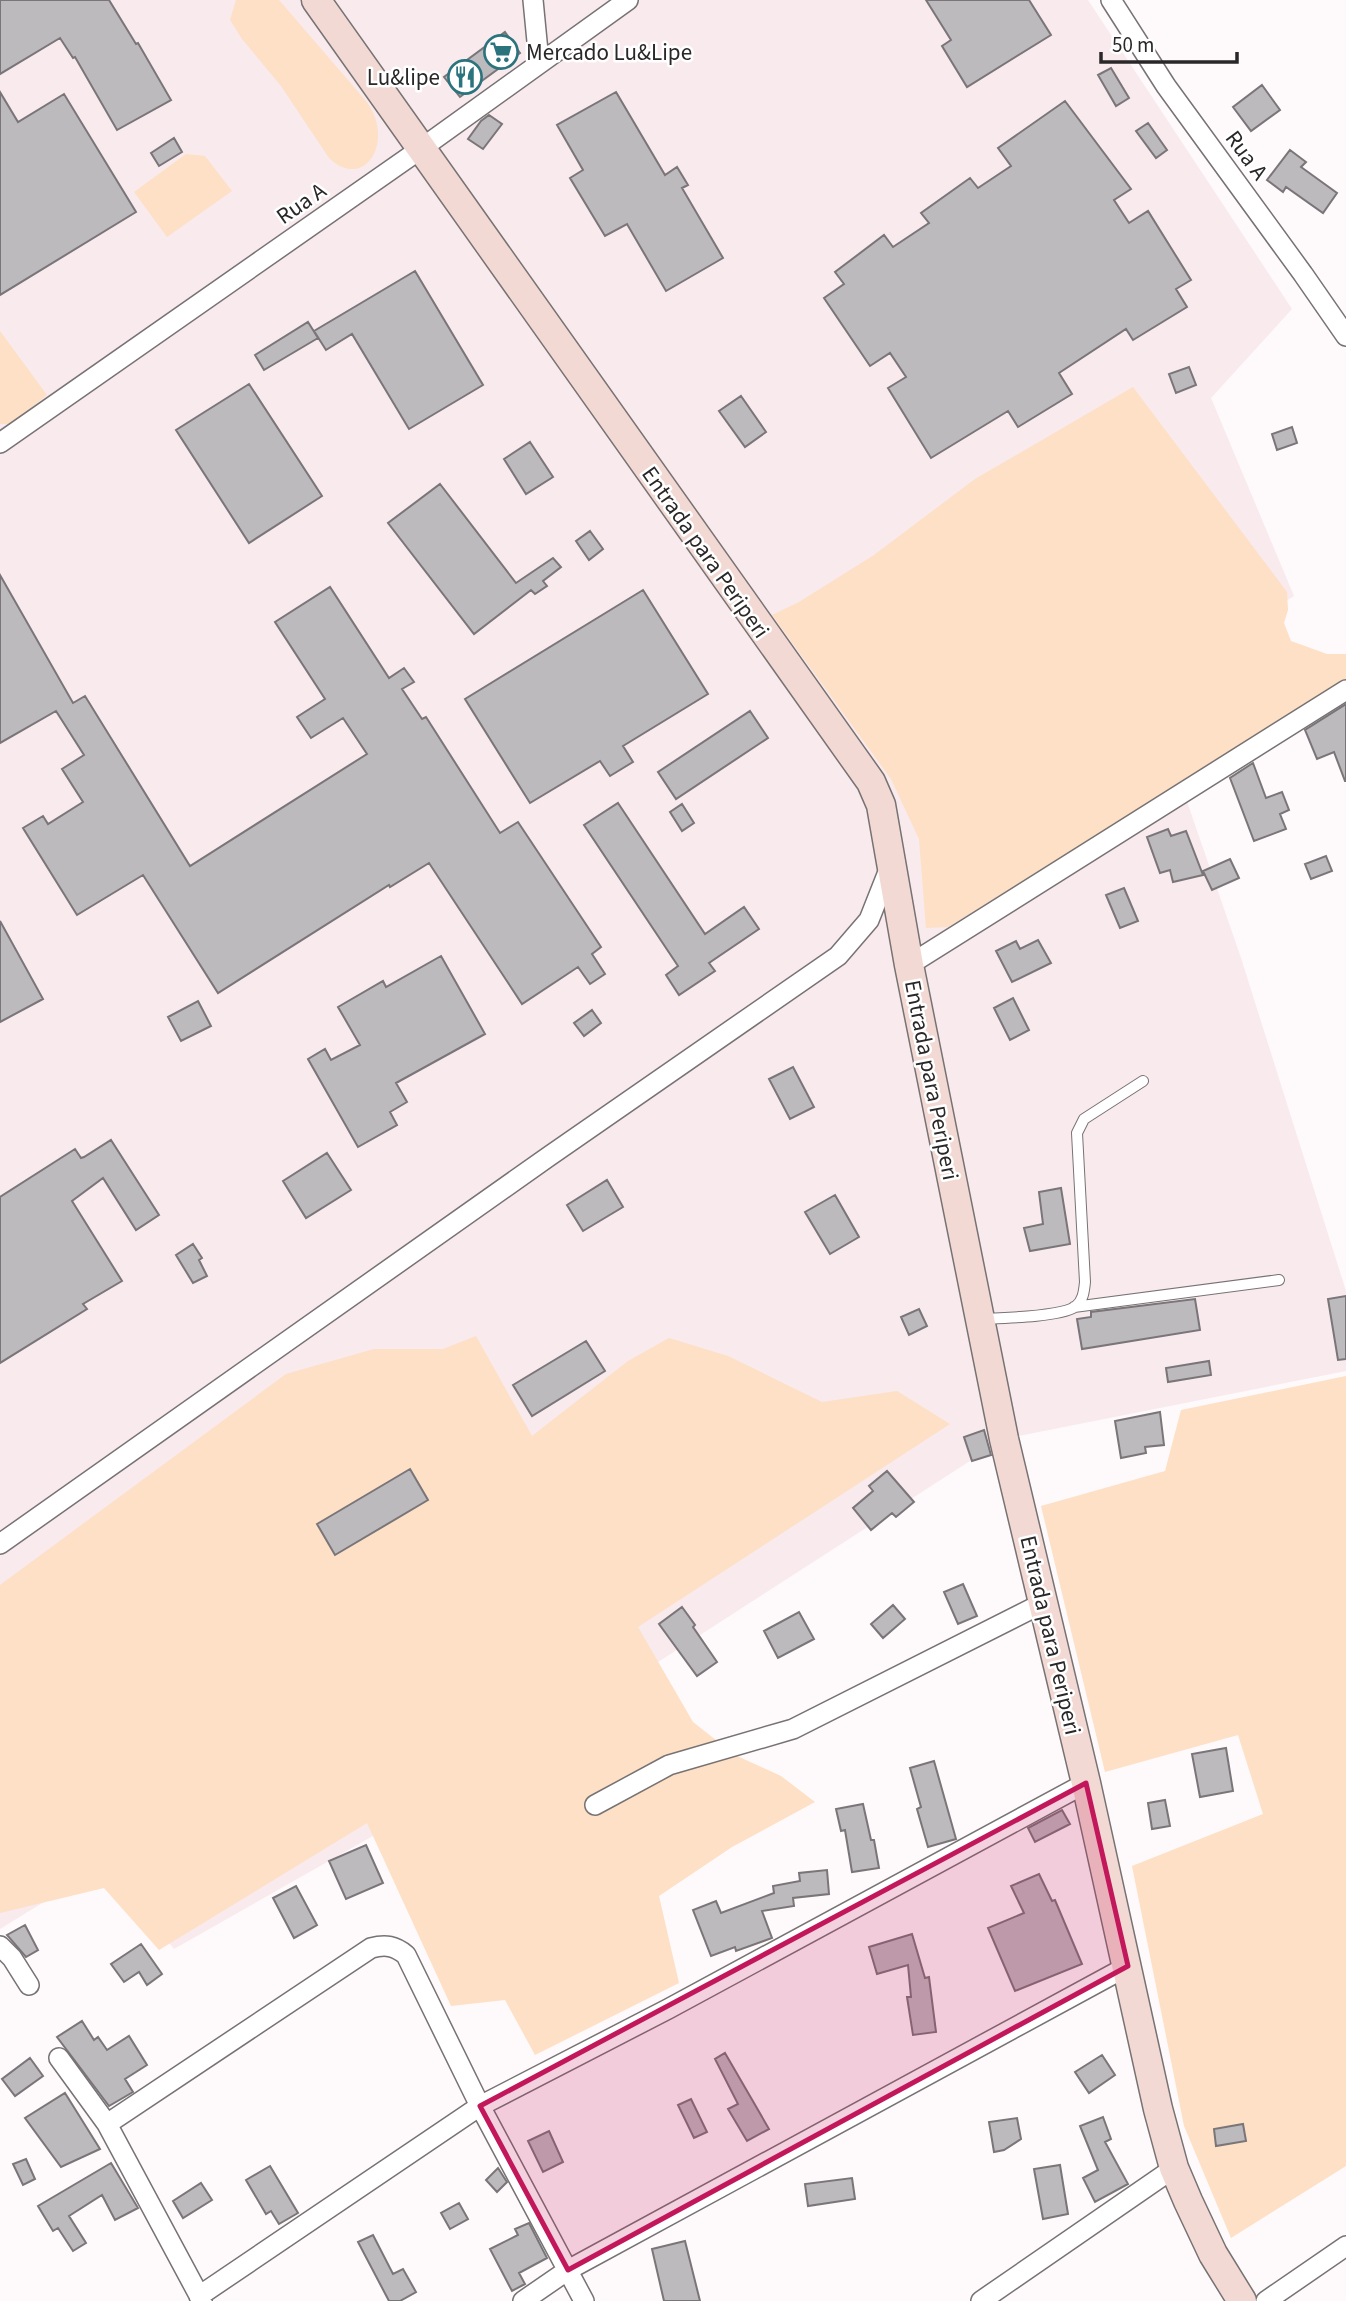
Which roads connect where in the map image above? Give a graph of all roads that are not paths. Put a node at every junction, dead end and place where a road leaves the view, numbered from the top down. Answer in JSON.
{"nodes":[{"id":1,"x":316,"y":0,"type":"edge"},
{"id":2,"x":533,"y":0,"type":"edge"},
{"id":3,"x":628,"y":0,"type":"edge"},
{"id":4,"x":1111,"y":0,"type":"edge"},
{"id":5,"x":539,"y":62,"type":"junction"},
{"id":6,"x":422,"y":148,"type":"junction"},
{"id":7,"x":1346,"y":336,"type":"edge"},
{"id":8,"x":0,"y":443,"type":"edge"},
{"id":9,"x":1346,"y":690,"type":"edge"},
{"id":10,"x":892,"y":863,"type":"junction"},
{"id":11,"x":909,"y":965,"type":"junction"},
{"id":12,"x":1143,"y":1082,"type":"dead end"},
{"id":13,"x":1279,"y":1280,"type":"dead end"},
{"id":14,"x":1074,"y":1307,"type":"junction"},
{"id":15,"x":980,"y":1320,"type":"junction"},
{"id":16,"x":0,"y":1544,"type":"edge"},
{"id":17,"x":1043,"y":1603,"type":"junction"},
{"id":18,"x":1086,"y":1783,"type":"junction"},
{"id":19,"x":595,"y":1805,"type":"dead end"},
{"id":20,"x":0,"y":1946,"type":"edge"},
{"id":21,"x":1128,"y":1966,"type":"junction"},
{"id":22,"x":29,"y":1986,"type":"dead end"},
{"id":23,"x":59,"y":2058,"type":"dead end"},
{"id":24,"x":480,"y":2106,"type":"junction"},
{"id":25,"x":107,"y":2124,"type":"junction"},
{"id":26,"x":1174,"y":2168,"type":"junction"},
{"id":27,"x":1346,"y":2246,"type":"edge"},
{"id":28,"x":568,"y":2270,"type":"junction"},
{"id":29,"x":200,"y":2298,"type":"edge"},
{"id":30,"x":523,"y":2301,"type":"edge"},
{"id":31,"x":584,"y":2301,"type":"edge"},
{"id":32,"x":981,"y":2301,"type":"edge"},
{"id":33,"x":1242,"y":2301,"type":"edge"},
{"id":34,"x":1266,"y":2301,"type":"edge"}],
"edges":[{"from":1,"to":6,"type":"main road","name":"Entrada para Periperi"},
{"from":2,"to":5,"type":"street"},
{"from":3,"to":5,"type":"street","name":"Rua A"},
{"from":4,"to":7,"type":"street","name":"Rua A"},
{"from":5,"to":6,"type":"street","name":"Rua A"},
{"from":6,"to":8,"type":"street","name":"Rua A"},
{"from":6,"to":10,"type":"main road","name":"Entrada para Periperi"},
{"from":9,"to":11,"type":"street"},
{"from":10,"to":11,"type":"main road","name":"Entrada para Periperi"},
{"from":10,"to":16,"type":"street"},
{"from":11,"to":15,"type":"main road","name":"Entrada para Periperi"},
{"from":12,"to":14,"type":"lane"},
{"from":13,"to":14,"type":"lane"},
{"from":14,"to":15,"type":"lane"},
{"from":15,"to":17,"type":"main road","name":"Entrada para Periperi"},
{"from":17,"to":18,"type":"main road","name":"Entrada para Periperi"},
{"from":17,"to":19,"type":"street"},
{"from":18,"to":21,"type":"main road","name":"Entrada para Periperi"},
{"from":18,"to":24,"type":"street"},
{"from":20,"to":22,"type":"street"},
{"from":21,"to":26,"type":"main road","name":"Entrada para Periperi"},
{"from":21,"to":28,"type":"street"},
{"from":23,"to":25,"type":"street"},
{"from":24,"to":25,"type":"street"},
{"from":24,"to":28,"type":"street"},
{"from":24,"to":29,"type":"street"},
{"from":25,"to":29,"type":"street"},
{"from":26,"to":32,"type":"street"},
{"from":26,"to":33,"type":"main road","name":"Entrada para Periperi"},
{"from":27,"to":34,"type":"street"},
{"from":28,"to":30,"type":"street"},
{"from":28,"to":31,"type":"street"}]}
